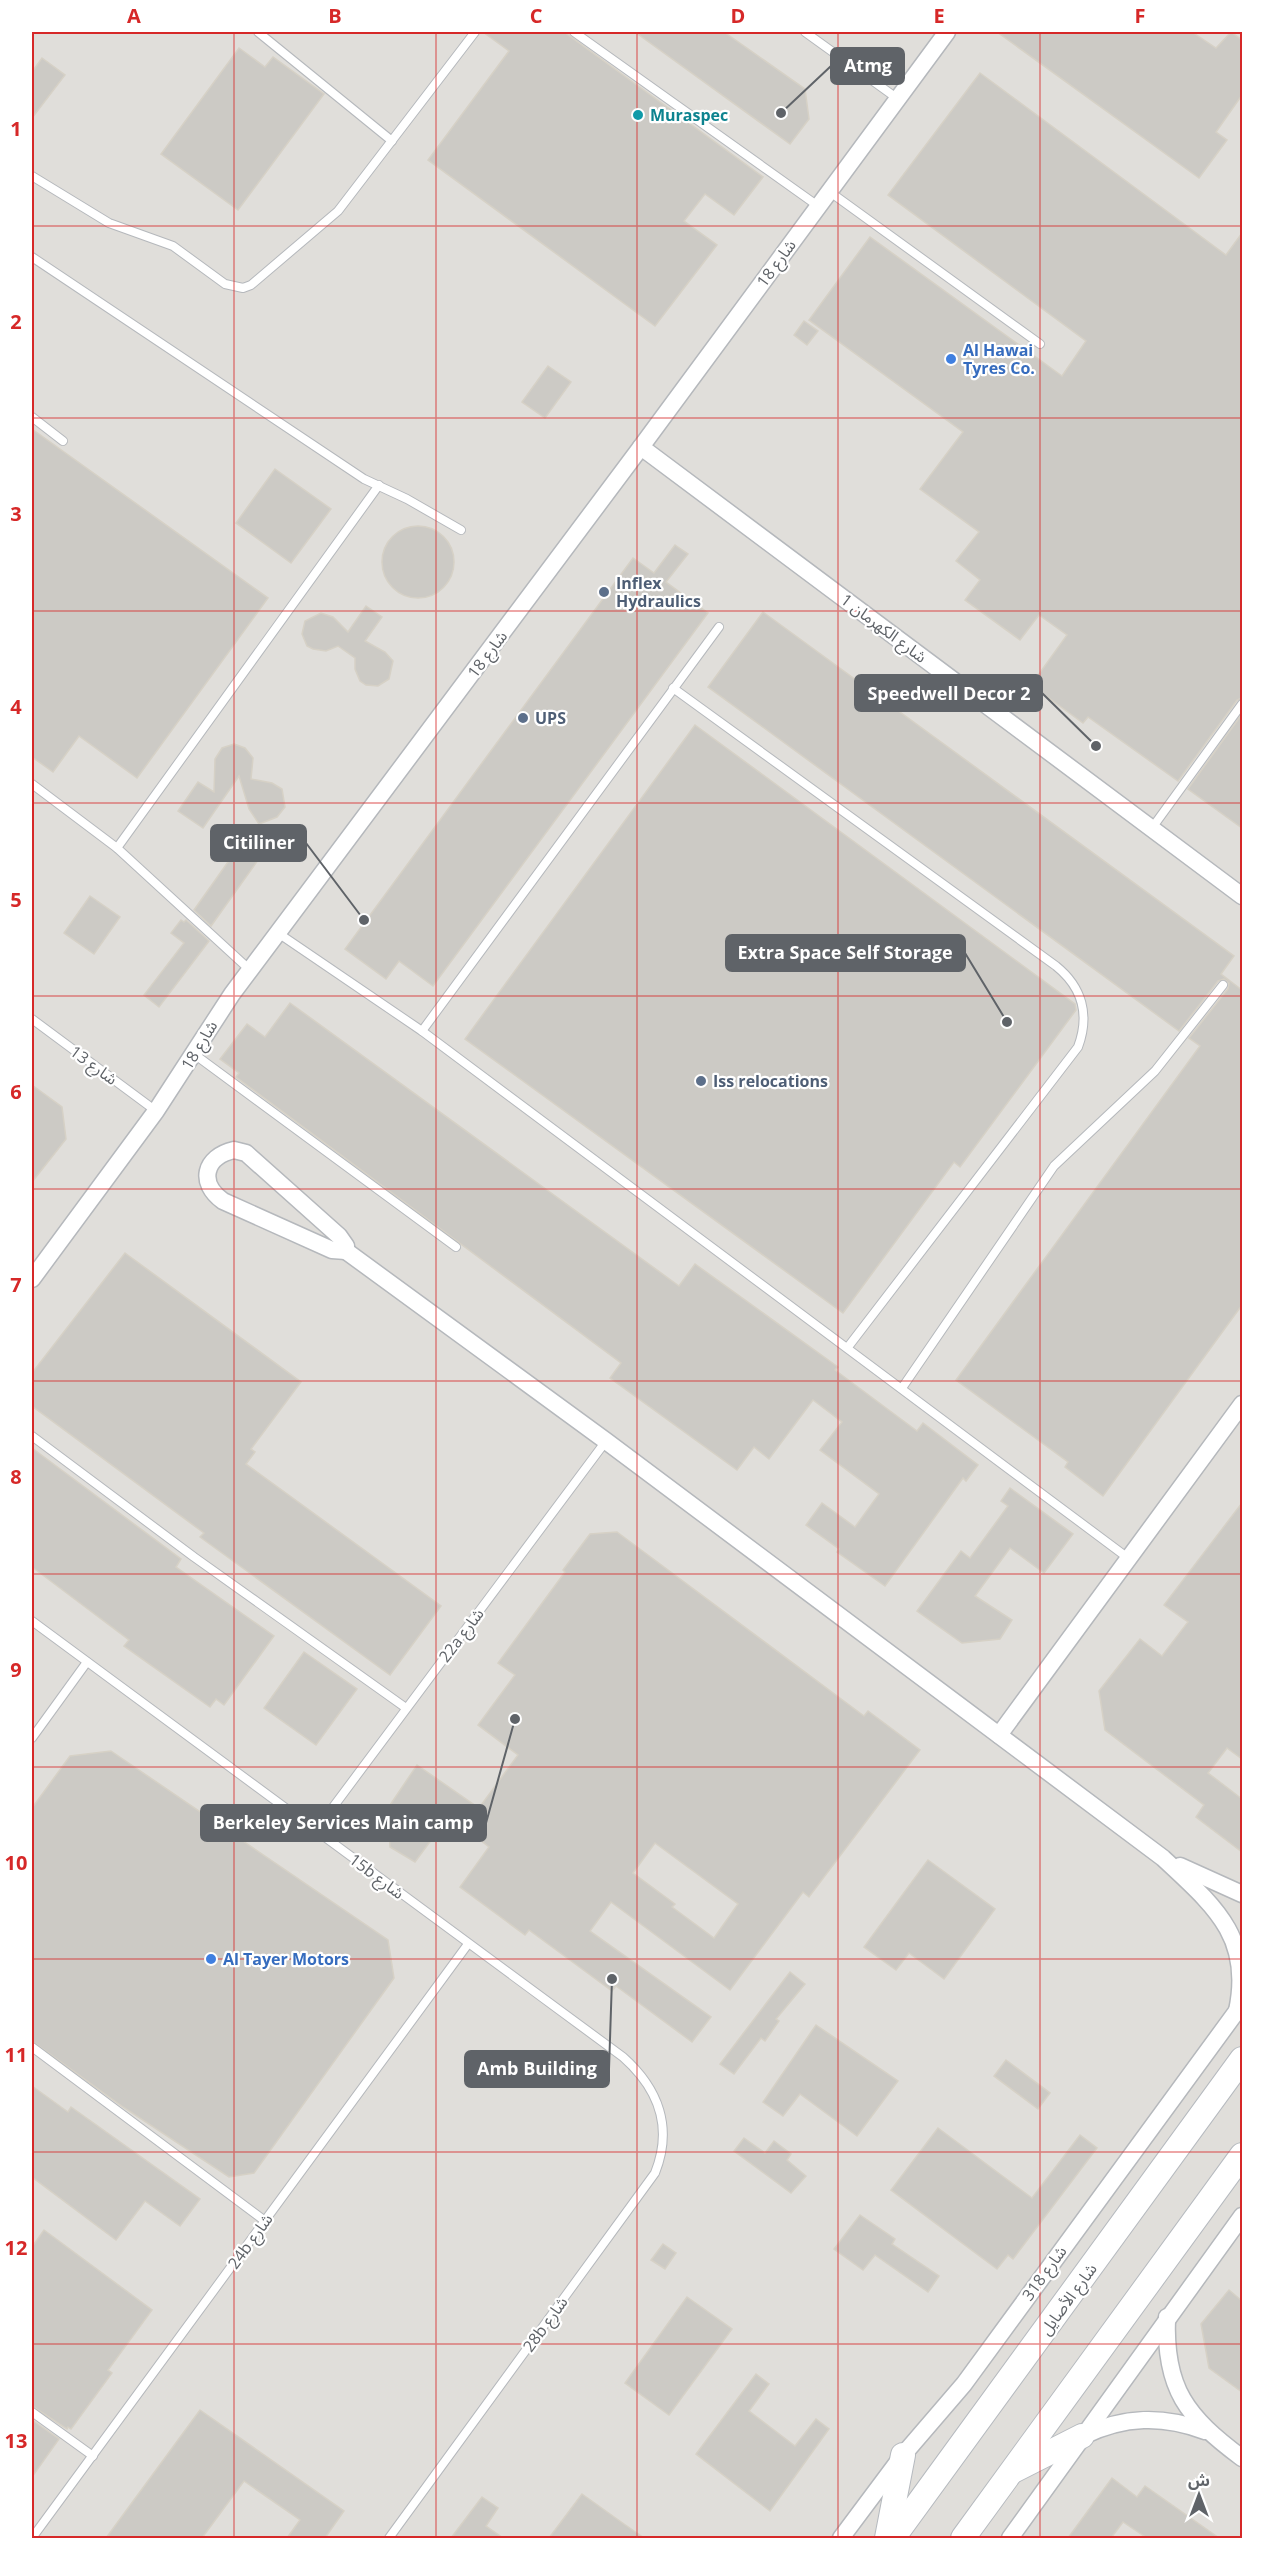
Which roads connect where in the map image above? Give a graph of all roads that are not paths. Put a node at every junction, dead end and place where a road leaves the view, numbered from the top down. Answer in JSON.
{"nodes":[{"id":1,"x":258,"y":32,"type":"edge"},
{"id":2,"x":475,"y":32,"type":"edge"},
{"id":3,"x":574,"y":32,"type":"edge"},
{"id":4,"x":806,"y":32,"type":"edge"},
{"id":5,"x":947,"y":32,"type":"edge"},
{"id":6,"x":898,"y":99,"type":"junction"},
{"id":7,"x":392,"y":141,"type":"junction"},
{"id":8,"x":32,"y":177,"type":"edge"},
{"id":9,"x":830,"y":192,"type":"junction"},
{"id":10,"x":818,"y":206,"type":"junction"},
{"id":11,"x":32,"y":257,"type":"edge"},
{"id":12,"x":1040,"y":344,"type":"dead end"},
{"id":13,"x":32,"y":417,"type":"edge"},
{"id":14,"x":63,"y":441,"type":"dead end"},
{"id":15,"x":641,"y":447,"type":"junction"},
{"id":16,"x":379,"y":485,"type":"junction"},
{"id":17,"x":461,"y":530,"type":"dead end"},
{"id":18,"x":719,"y":627,"type":"dead end"},
{"id":19,"x":673,"y":688,"type":"junction"},
{"id":20,"x":1242,"y":704,"type":"edge"},
{"id":21,"x":32,"y":784,"type":"edge"},
{"id":22,"x":1152,"y":828,"type":"junction"},
{"id":23,"x":117,"y":848,"type":"junction"},
{"id":24,"x":1242,"y":896,"type":"edge"},
{"id":25,"x":278,"y":933,"type":"junction"},
{"id":26,"x":250,"y":970,"type":"junction"},
{"id":27,"x":1223,"y":985,"type":"dead end"},
{"id":28,"x":32,"y":1019,"type":"edge"},
{"id":29,"x":422,"y":1031,"type":"junction"},
{"id":30,"x":194,"y":1054,"type":"junction"},
{"id":31,"x":156,"y":1111,"type":"junction"},
{"id":32,"x":456,"y":1246,"type":"dead end"},
{"id":33,"x":346,"y":1251,"type":"junction"},
{"id":34,"x":32,"y":1278,"type":"edge"},
{"id":35,"x":848,"y":1347,"type":"junction"},
{"id":36,"x":902,"y":1388,"type":"junction"},
{"id":37,"x":1242,"y":1404,"type":"edge"},
{"id":38,"x":32,"y":1436,"type":"edge"},
{"id":39,"x":606,"y":1441,"type":"junction"},
{"id":40,"x":1128,"y":1558,"type":"junction"},
{"id":41,"x":32,"y":1621,"type":"edge"},
{"id":42,"x":87,"y":1662,"type":"junction"},
{"id":43,"x":406,"y":1708,"type":"junction"},
{"id":44,"x":999,"y":1735,"type":"junction"},
{"id":45,"x":32,"y":1738,"type":"edge"},
{"id":46,"x":316,"y":1830,"type":"junction"},
{"id":47,"x":1163,"y":1857,"type":"junction"},
{"id":48,"x":1242,"y":1894,"type":"edge"},
{"id":49,"x":468,"y":1944,"type":"junction"},
{"id":50,"x":1240,"y":2008,"type":"edge"},
{"id":51,"x":32,"y":2047,"type":"edge"},
{"id":52,"x":1242,"y":2060,"type":"edge"},
{"id":53,"x":656,"y":2097,"type":"joint"},
{"id":54,"x":1242,"y":2155,"type":"edge"},
{"id":55,"x":1242,"y":2216,"type":"edge"},
{"id":56,"x":265,"y":2221,"type":"junction"},
{"id":57,"x":1167,"y":2317,"type":"junction"},
{"id":58,"x":32,"y":2412,"type":"edge"},
{"id":59,"x":1206,"y":2431,"type":"junction"},
{"id":60,"x":1082,"y":2436,"type":"junction"},
{"id":61,"x":903,"y":2455,"type":"junction"},
{"id":62,"x":93,"y":2456,"type":"junction"},
{"id":63,"x":1242,"y":2458,"type":"edge"},
{"id":64,"x":1011,"y":2473,"type":"junction"},
{"id":65,"x":32,"y":2538,"type":"edge"},
{"id":66,"x":389,"y":2538,"type":"edge"},
{"id":67,"x":840,"y":2538,"type":"edge"},
{"id":68,"x":887,"y":2538,"type":"edge"},
{"id":69,"x":893,"y":2538,"type":"edge"},
{"id":70,"x":963,"y":2538,"type":"edge"},
{"id":71,"x":1010,"y":2538,"type":"edge"}],
"edges":[{"from":1,"to":7,"type":"lane"},
{"from":2,"to":7,"type":"lane"},
{"from":3,"to":10,"type":"lane"},
{"from":4,"to":6,"type":"lane"},
{"from":5,"to":6,"type":"street","name":"شارع 18"},
{"from":6,"to":9,"type":"street","name":"شارع 18"},
{"from":7,"to":8,"type":"lane"},
{"from":9,"to":10,"type":"street","name":"شارع 18"},
{"from":9,"to":12,"type":"lane"},
{"from":10,"to":15,"type":"street","name":"شارع 18"},
{"from":11,"to":16,"type":"lane"},
{"from":13,"to":14,"type":"lane"},
{"from":15,"to":22,"type":"street","name":"شارع الكهرمان 1"},
{"from":15,"to":25,"type":"street","name":"شارع 18"},
{"from":16,"to":17,"type":"lane"},
{"from":16,"to":23,"type":"lane"},
{"from":18,"to":19,"type":"lane"},
{"from":19,"to":29,"type":"lane"},
{"from":19,"to":35,"type":"lane"},
{"from":20,"to":22,"type":"lane"},
{"from":21,"to":23,"type":"lane"},
{"from":22,"to":24,"type":"street","name":"شارع الكهرمان 1"},
{"from":23,"to":26,"type":"lane"},
{"from":25,"to":26,"type":"street","name":"شارع 18"},
{"from":25,"to":29,"type":"lane"},
{"from":26,"to":30,"type":"street","name":"شارع 18"},
{"from":27,"to":36,"type":"lane"},
{"from":28,"to":31,"type":"lane","name":"شارع 13"},
{"from":29,"to":35,"type":"lane"},
{"from":30,"to":31,"type":"street","name":"شارع 18"},
{"from":30,"to":32,"type":"lane"},
{"from":31,"to":34,"type":"street","name":"شارع 18"},
{"from":33,"to":33,"type":"street"},
{"from":33,"to":39,"type":"street"},
{"from":35,"to":36,"type":"lane"},
{"from":36,"to":40,"type":"lane"},
{"from":37,"to":40,"type":"street"},
{"from":38,"to":43,"type":"lane"},
{"from":39,"to":43,"type":"lane","name":"22a شارع"},
{"from":39,"to":44,"type":"street"},
{"from":40,"to":44,"type":"street"},
{"from":41,"to":42,"type":"lane","name":"15b شارع"},
{"from":42,"to":45,"type":"lane"},
{"from":42,"to":46,"type":"lane","name":"15b شارع"},
{"from":43,"to":46,"type":"lane","name":"22a شارع"},
{"from":44,"to":47,"type":"street"},
{"from":46,"to":49,"type":"lane","name":"15b شارع"},
{"from":47,"to":48,"type":"street"},
{"from":47,"to":50,"type":"street"},
{"from":49,"to":53,"type":"lane","name":"15b شارع"},
{"from":49,"to":56,"type":"lane","name":"24b شارع"},
{"from":50,"to":61,"type":"street","name":"شارع 318"},
{"from":51,"to":56,"type":"lane"},
{"from":52,"to":69,"type":"main road","name":"شارع الأصايل"},
{"from":53,"to":66,"type":"lane","name":"28b شارع"},
{"from":54,"to":64,"type":"main road"},
{"from":55,"to":57,"type":"street"},
{"from":56,"to":62,"type":"lane","name":"24b شارع"},
{"from":57,"to":59,"type":"street"},
{"from":57,"to":60,"type":"street"},
{"from":58,"to":62,"type":"lane"},
{"from":59,"to":60,"type":"street"},
{"from":59,"to":63,"type":"street"},
{"from":60,"to":64,"type":"main road"},
{"from":60,"to":71,"type":"street"},
{"from":61,"to":67,"type":"street","name":"شارع 318"},
{"from":61,"to":68,"type":"main road"},
{"from":62,"to":65,"type":"lane","name":"24b شارع"},
{"from":64,"to":70,"type":"main road"}]}
